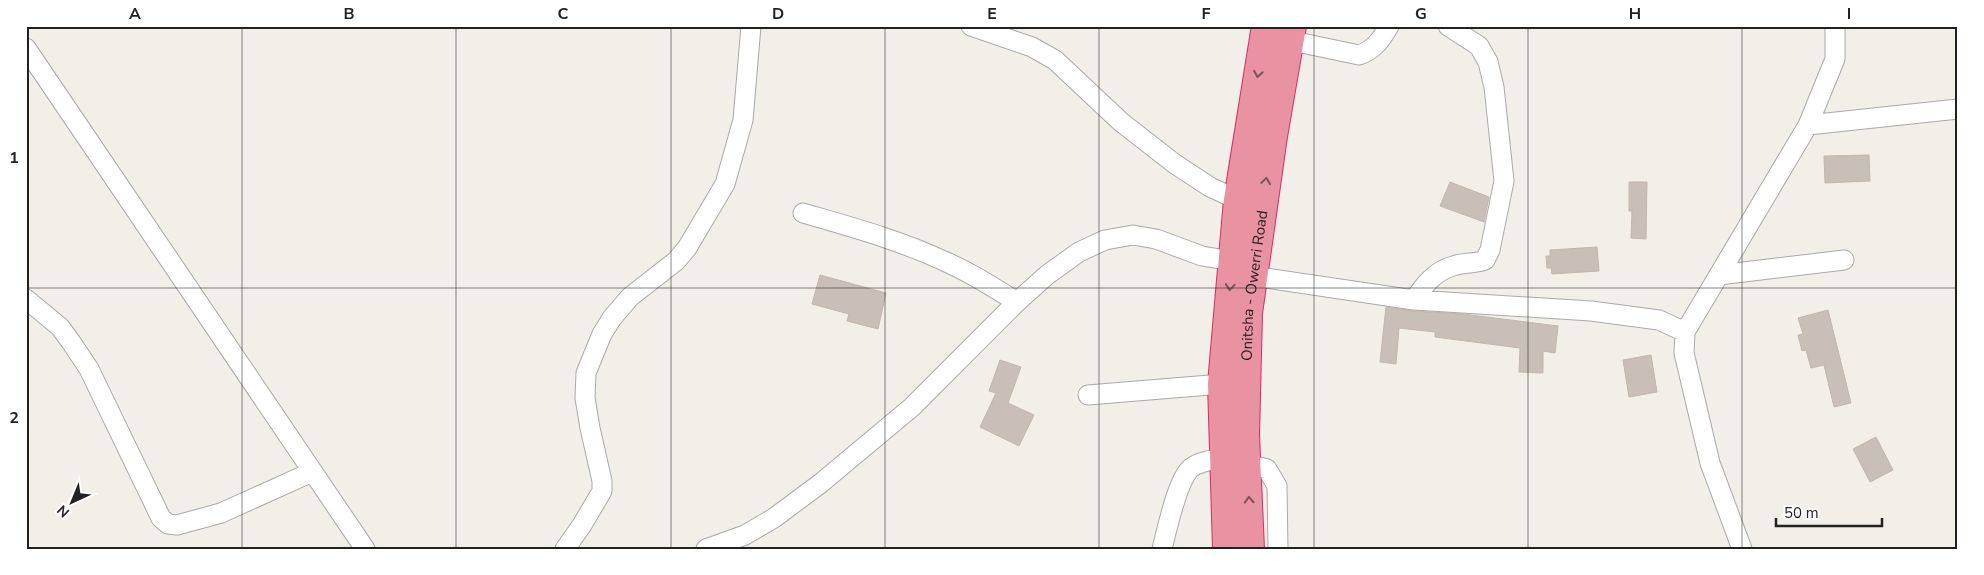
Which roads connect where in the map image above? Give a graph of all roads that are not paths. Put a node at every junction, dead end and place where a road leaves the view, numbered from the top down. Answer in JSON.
{"nodes":[{"id":1,"x":751,"y":26,"type":"edge"},
{"id":2,"x":971,"y":26,"type":"edge"},
{"id":3,"x":1389,"y":26,"type":"edge"},
{"id":4,"x":1448,"y":26,"type":"edge"},
{"id":5,"x":1835,"y":26,"type":"edge"},
{"id":6,"x":1278,"y":32,"type":"edge"},
{"id":7,"x":28,"y":55,"type":"edge"},
{"id":8,"x":1958,"y":109,"type":"edge"},
{"id":9,"x":1808,"y":125,"type":"junction"},
{"id":10,"x":1238,"y":200,"type":"junction"},
{"id":11,"x":803,"y":213,"type":"dead end"},
{"id":12,"x":1844,"y":260,"type":"dead end"},
{"id":13,"x":1242,"y":269,"type":"junction"},
{"id":14,"x":1719,"y":275,"type":"junction"},
{"id":15,"x":26,"y":299,"type":"edge"},
{"id":16,"x":1414,"y":300,"type":"junction"},
{"id":17,"x":1017,"y":302,"type":"junction"},
{"id":18,"x":1685,"y":332,"type":"junction"},
{"id":19,"x":1222,"y":384,"type":"junction"},
{"id":20,"x":1088,"y":395,"type":"dead end"},
{"id":21,"x":1235,"y":461,"type":"junction"},
{"id":22,"x":312,"y":472,"type":"junction"},
{"id":23,"x":365,"y":549,"type":"edge"},
{"id":24,"x":565,"y":549,"type":"edge"},
{"id":25,"x":706,"y":549,"type":"edge"},
{"id":26,"x":1162,"y":549,"type":"edge"},
{"id":27,"x":1227,"y":549,"type":"edge"},
{"id":28,"x":1250,"y":549,"type":"edge"},
{"id":29,"x":1278,"y":549,"type":"edge"},
{"id":30,"x":1742,"y":549,"type":"edge"}],
"edges":[{"from":1,"to":24,"type":"street"},
{"from":2,"to":10,"type":"street"},
{"from":3,"to":6,"type":"street"},
{"from":4,"to":16,"type":"street"},
{"from":5,"to":9,"type":"street"},
{"from":6,"to":10,"type":"highway","name":"Onitsha - Owerri Road","one_way":true},
{"from":13,"to":6,"type":"highway","name":"Onitsha - Owerri Road","one_way":true},
{"from":7,"to":22,"type":"street"},
{"from":8,"to":9,"type":"street"},
{"from":9,"to":14,"type":"street"},
{"from":10,"to":13,"type":"highway","name":"Onitsha - Owerri Road"},
{"from":11,"to":17,"type":"street"},
{"from":12,"to":14,"type":"street"},
{"from":13,"to":16,"type":"street"},
{"from":13,"to":17,"type":"street"},
{"from":13,"to":19,"type":"highway","name":"Onitsha - Owerri Road","one_way":true},
{"from":13,"to":21,"type":"highway","name":"Onitsha - Owerri Road"},
{"from":14,"to":18,"type":"street"},
{"from":15,"to":22,"type":"street"},
{"from":16,"to":18,"type":"street"},
{"from":17,"to":25,"type":"street"},
{"from":18,"to":30,"type":"street"},
{"from":19,"to":20,"type":"street"},
{"from":19,"to":21,"type":"highway","name":"Onitsha - Owerri Road"},
{"from":21,"to":26,"type":"street"},
{"from":21,"to":27,"type":"highway","name":"Onitsha - Owerri Road"},
{"from":28,"to":21,"type":"highway","name":"Onitsha - Owerri Road","one_way":true},
{"from":21,"to":29,"type":"street"},
{"from":22,"to":23,"type":"street"}]}
